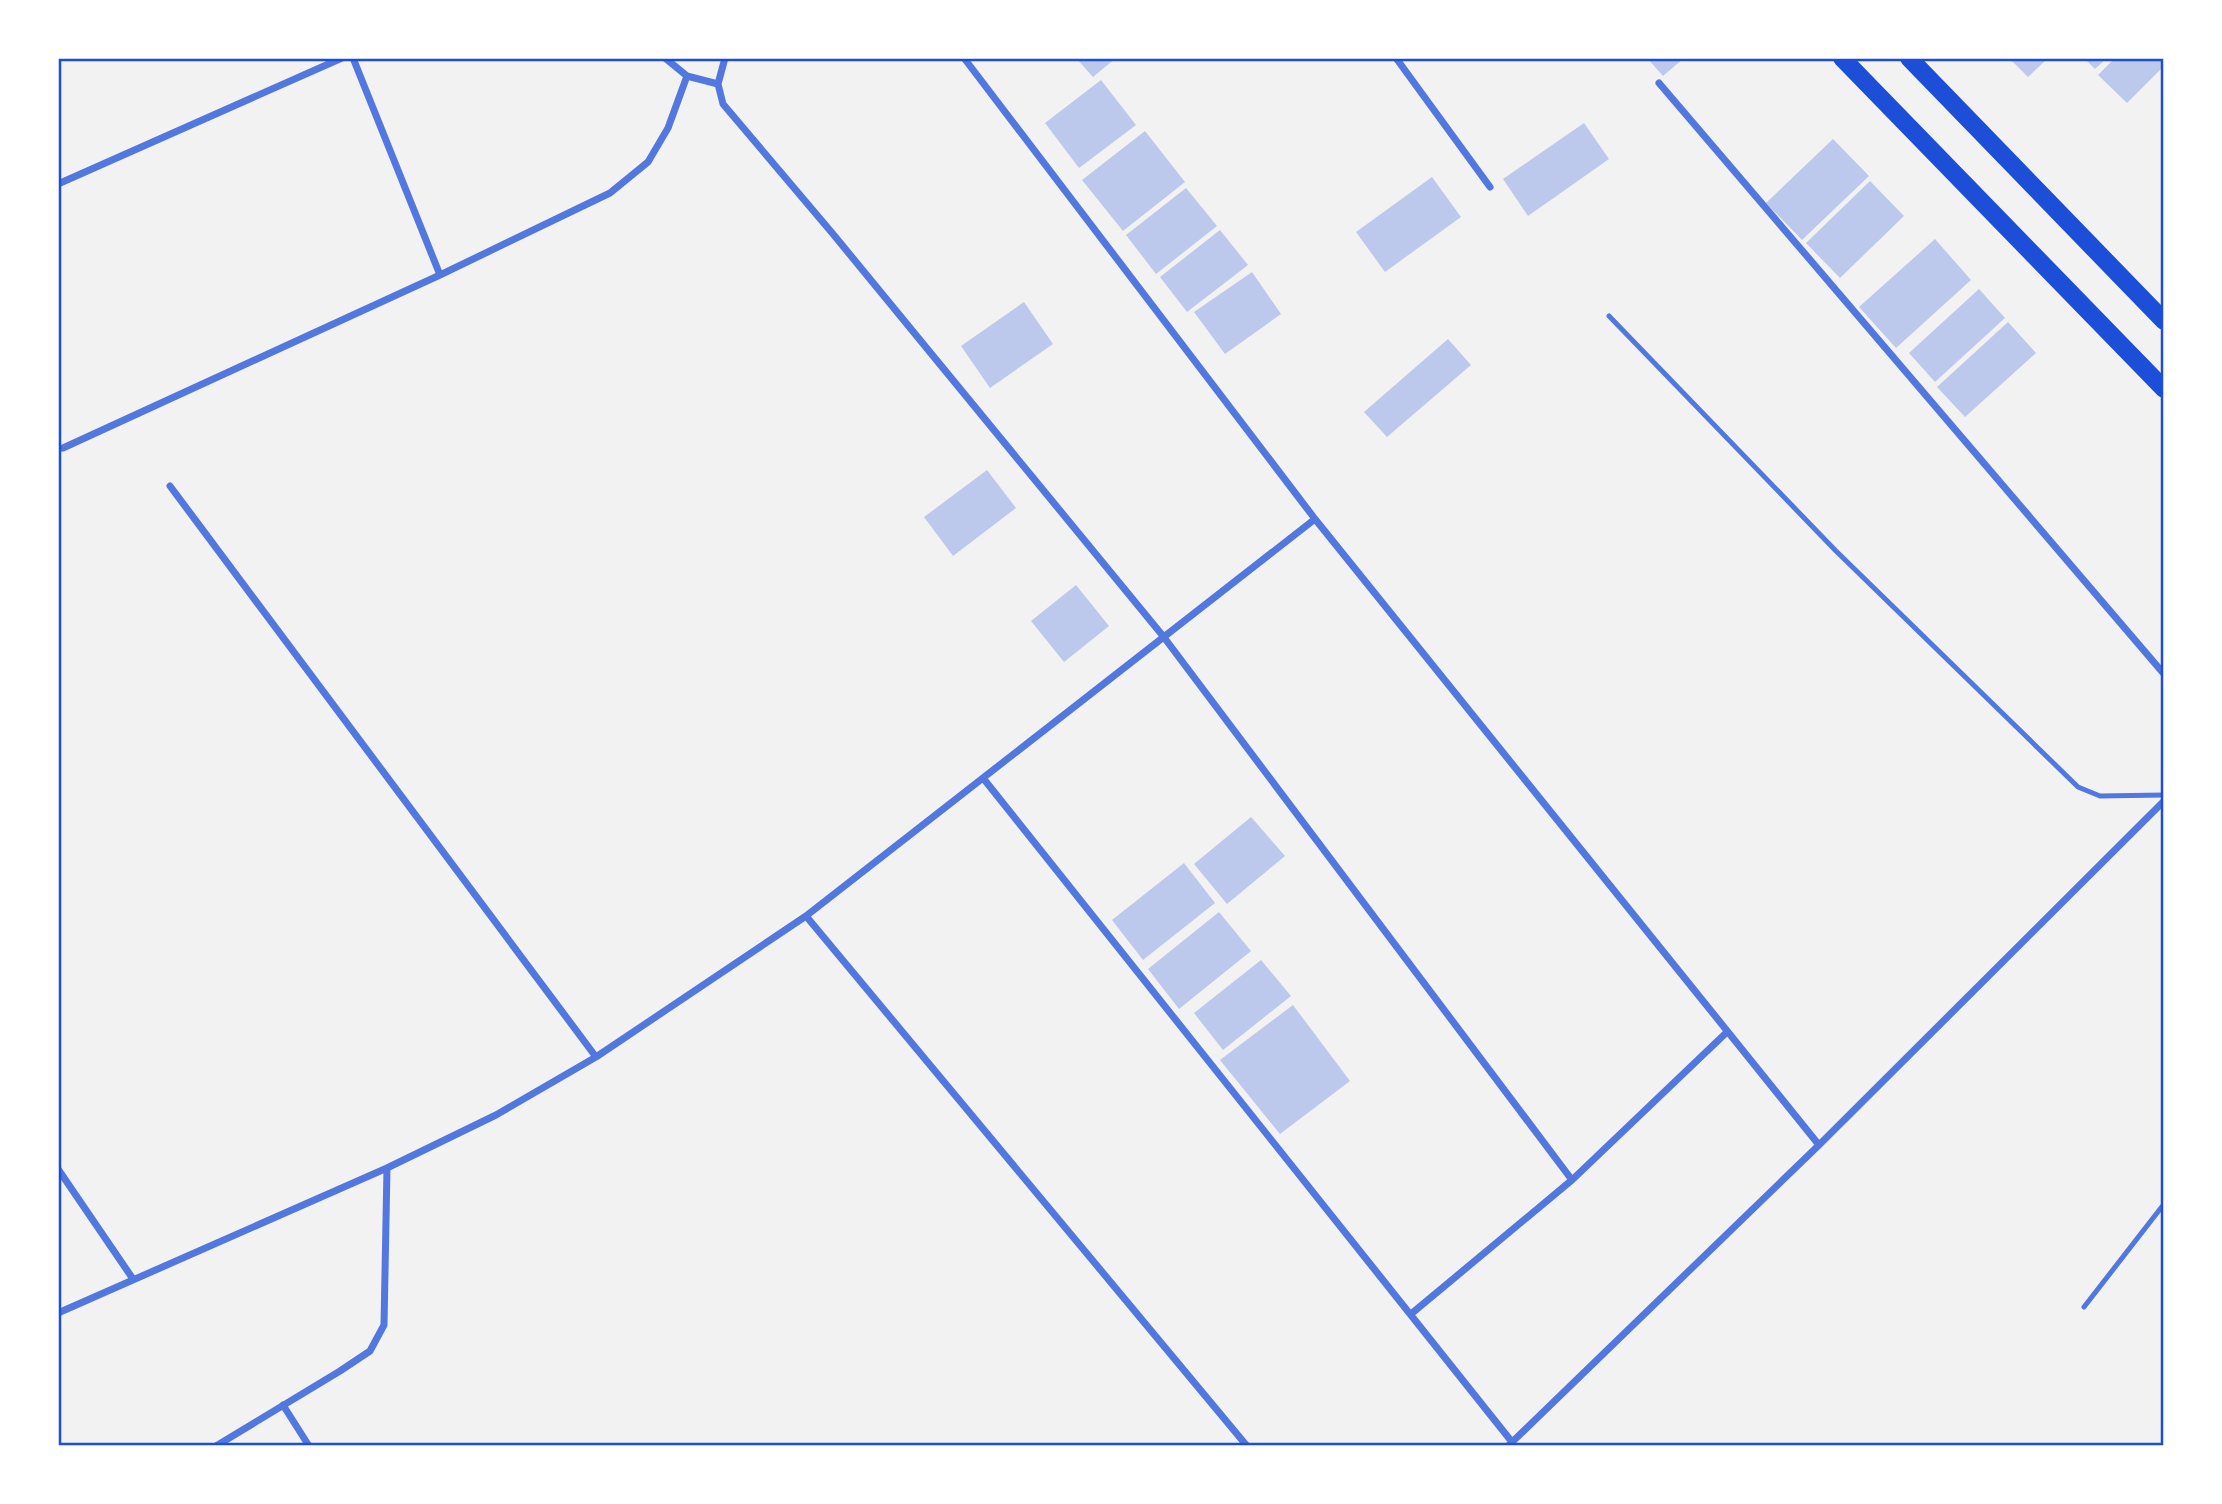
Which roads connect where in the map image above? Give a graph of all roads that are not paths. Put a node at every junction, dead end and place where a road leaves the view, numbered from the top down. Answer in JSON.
{"nodes":[{"id":1,"x":342,"y":58,"type":"edge"},
{"id":2,"x":353,"y":58,"type":"edge"},
{"id":3,"x":665,"y":58,"type":"edge"},
{"id":4,"x":725,"y":58,"type":"edge"},
{"id":5,"x":964,"y":58,"type":"edge"},
{"id":6,"x":1396,"y":58,"type":"edge"},
{"id":7,"x":1842,"y":58,"type":"edge"},
{"id":8,"x":1909,"y":58,"type":"edge"},
{"id":9,"x":687,"y":76,"type":"junction"},
{"id":10,"x":1659,"y":83,"type":"dead end"},
{"id":11,"x":718,"y":84,"type":"junction"},
{"id":12,"x":58,"y":184,"type":"edge"},
{"id":13,"x":1490,"y":187,"type":"dead end"},
{"id":14,"x":440,"y":275,"type":"junction"},
{"id":15,"x":1609,"y":316,"type":"dead end"},
{"id":16,"x":2164,"y":321,"type":"edge"},
{"id":17,"x":2164,"y":389,"type":"edge"},
{"id":18,"x":63,"y":448,"type":"dead end"},
{"id":19,"x":170,"y":486,"type":"dead end"},
{"id":20,"x":1315,"y":519,"type":"junction"},
{"id":21,"x":1163,"y":636,"type":"junction"},
{"id":22,"x":2164,"y":674,"type":"edge"},
{"id":23,"x":983,"y":778,"type":"junction"},
{"id":24,"x":2164,"y":795,"type":"edge"},
{"id":25,"x":2164,"y":801,"type":"edge"},
{"id":26,"x":806,"y":916,"type":"junction"},
{"id":27,"x":1727,"y":1032,"type":"junction"},
{"id":28,"x":596,"y":1057,"type":"junction"},
{"id":29,"x":1819,"y":1145,"type":"junction"},
{"id":30,"x":387,"y":1168,"type":"junction"},
{"id":31,"x":58,"y":1169,"type":"edge"},
{"id":32,"x":1572,"y":1181,"type":"junction"},
{"id":33,"x":2164,"y":1204,"type":"edge"},
{"id":34,"x":133,"y":1279,"type":"junction"},
{"id":35,"x":2084,"y":1307,"type":"dead end"},
{"id":36,"x":58,"y":1312,"type":"edge"},
{"id":37,"x":1411,"y":1314,"type":"junction"},
{"id":38,"x":283,"y":1405,"type":"junction"},
{"id":39,"x":1510,"y":1444,"type":"edge"},
{"id":40,"x":216,"y":1446,"type":"edge"},
{"id":41,"x":309,"y":1446,"type":"edge"},
{"id":42,"x":1247,"y":1446,"type":"edge"}],
"edges":[{"from":1,"to":12,"type":"street"},
{"from":2,"to":14,"type":"street"},
{"from":3,"to":9,"type":"street"},
{"from":4,"to":11,"type":"street"},
{"from":5,"to":20,"type":"street"},
{"from":6,"to":13,"type":"street"},
{"from":7,"to":17,"type":"main road"},
{"from":8,"to":16,"type":"main road"},
{"from":9,"to":11,"type":"street"},
{"from":9,"to":14,"type":"street"},
{"from":10,"to":22,"type":"street"},
{"from":11,"to":21,"type":"street"},
{"from":14,"to":18,"type":"street"},
{"from":15,"to":24,"type":"lane"},
{"from":19,"to":28,"type":"street"},
{"from":20,"to":21,"type":"street"},
{"from":20,"to":27,"type":"street"},
{"from":21,"to":23,"type":"street"},
{"from":21,"to":32,"type":"street"},
{"from":23,"to":26,"type":"street"},
{"from":23,"to":37,"type":"street"},
{"from":25,"to":29,"type":"street"},
{"from":26,"to":28,"type":"street"},
{"from":26,"to":42,"type":"street"},
{"from":27,"to":29,"type":"street"},
{"from":27,"to":32,"type":"street"},
{"from":28,"to":30,"type":"street"},
{"from":29,"to":39,"type":"street"},
{"from":30,"to":34,"type":"street"},
{"from":30,"to":38,"type":"street"},
{"from":31,"to":34,"type":"street"},
{"from":32,"to":37,"type":"street"},
{"from":33,"to":35,"type":"lane"},
{"from":34,"to":36,"type":"street"},
{"from":37,"to":39,"type":"street"},
{"from":38,"to":40,"type":"street"},
{"from":38,"to":41,"type":"street"}]}
